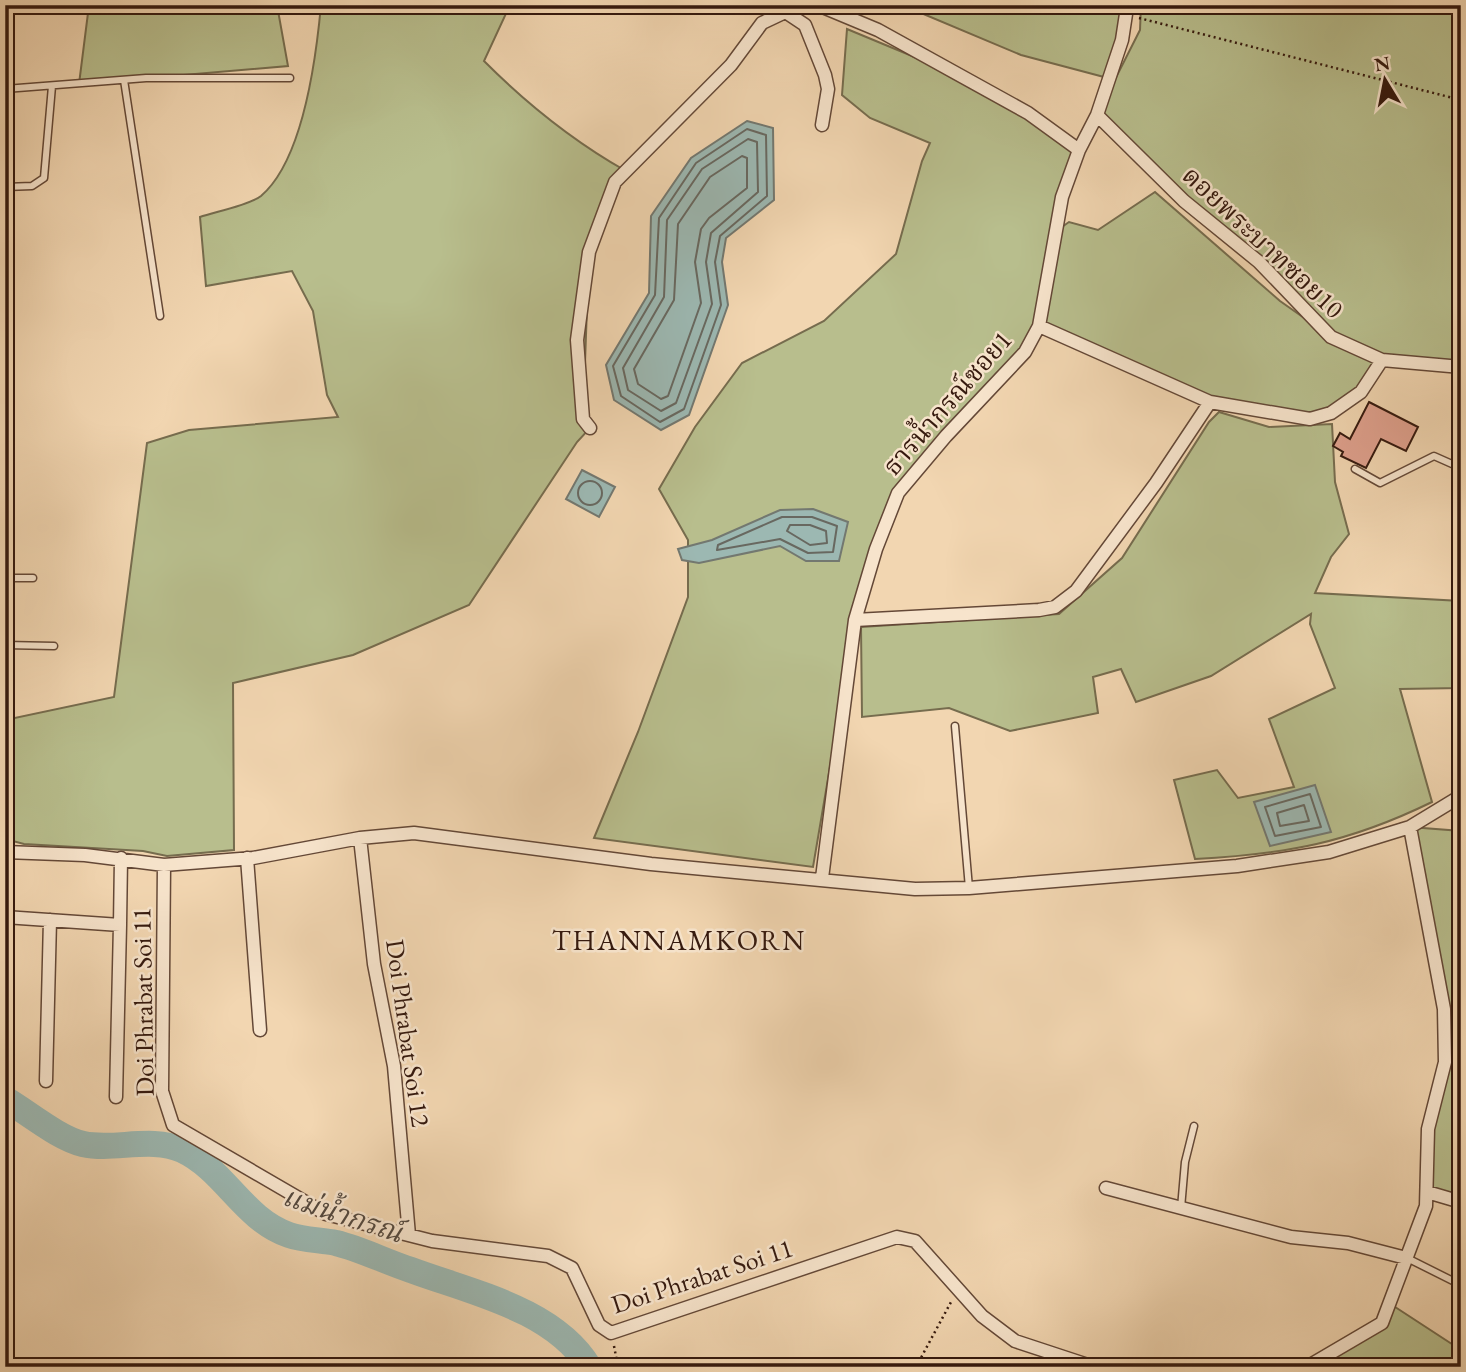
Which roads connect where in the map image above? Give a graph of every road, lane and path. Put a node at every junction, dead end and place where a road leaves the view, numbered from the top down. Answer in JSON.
{"nodes":[{"id":1,"x":800,"y":5,"type":"edge"},
{"id":2,"x":818,"y":5,"type":"edge"},
{"id":3,"x":1125,"y":10,"type":"edge"},
{"id":4,"x":784,"y":11,"type":"junction"},
{"id":5,"x":290,"y":78,"type":"dead end"},
{"id":6,"x":124,"y":80,"type":"junction"},
{"id":7,"x":52,"y":86,"type":"junction"},
{"id":8,"x":5,"y":89,"type":"edge"},
{"id":9,"x":1461,"y":100,"type":"edge"},
{"id":10,"x":1097,"y":115,"type":"junction"},
{"id":11,"x":822,"y":125,"type":"dead end"},
{"id":12,"x":1079,"y":150,"type":"junction"},
{"id":13,"x":5,"y":187,"type":"edge"},
{"id":14,"x":160,"y":316,"type":"dead end"},
{"id":15,"x":1039,"y":327,"type":"junction"},
{"id":16,"x":1382,"y":360,"type":"junction"},
{"id":17,"x":1461,"y":367,"type":"edge"},
{"id":18,"x":1210,"y":402,"type":"junction"},
{"id":19,"x":590,"y":428,"type":"dead end"},
{"id":20,"x":1461,"y":468,"type":"edge"},
{"id":21,"x":1355,"y":469,"type":"dead end"},
{"id":22,"x":5,"y":578,"type":"edge"},
{"id":23,"x":33,"y":578,"type":"dead end"},
{"id":24,"x":855,"y":620,"type":"junction"},
{"id":25,"x":5,"y":645,"type":"edge"},
{"id":26,"x":54,"y":646,"type":"dead end"},
{"id":27,"x":955,"y":726,"type":"dead end"},
{"id":28,"x":1461,"y":796,"type":"edge"},
{"id":29,"x":1410,"y":827,"type":"junction"},
{"id":30,"x":360,"y":838,"type":"junction"},
{"id":31,"x":5,"y":852,"type":"edge"},
{"id":32,"x":121,"y":858,"type":"junction"},
{"id":33,"x":247,"y":858,"type":"junction"},
{"id":34,"x":164,"y":865,"type":"junction"},
{"id":35,"x":822,"y":878,"type":"junction"},
{"id":36,"x":970,"y":888,"type":"junction"},
{"id":37,"x":5,"y":917,"type":"edge"},
{"id":38,"x":50,"y":920,"type":"junction"},
{"id":39,"x":120,"y":925,"type":"junction"},
{"id":40,"x":260,"y":1030,"type":"dead end"},
{"id":41,"x":47,"y":1081,"type":"dead end"},
{"id":42,"x":116,"y":1097,"type":"dead end"},
{"id":43,"x":1194,"y":1126,"type":"dead end"},
{"id":44,"x":1106,"y":1188,"type":"dead end"},
{"id":45,"x":1427,"y":1192,"type":"junction"},
{"id":46,"x":1461,"y":1202,"type":"edge"},
{"id":47,"x":1181,"y":1208,"type":"junction"},
{"id":48,"x":409,"y":1235,"type":"junction"},
{"id":49,"x":1406,"y":1258,"type":"junction"},
{"id":50,"x":1461,"y":1285,"type":"edge"},
{"id":51,"x":958,"y":1289,"type":"junction"},
{"id":52,"x":611,"y":1333,"type":"junction"},
{"id":53,"x":618,"y":1367,"type":"edge"},
{"id":54,"x":916,"y":1367,"type":"edge"},
{"id":55,"x":1094,"y":1367,"type":"edge"},
{"id":56,"x":1307,"y":1367,"type":"edge"}],
"edges":[{"from":1,"to":4,"type":"street"},
{"from":2,"to":12,"type":"street"},
{"from":3,"to":9,"type":"path"},
{"from":3,"to":10,"type":"street","name":"ธารน้ำกรณ์ซอย1"},
{"from":4,"to":11,"type":"street"},
{"from":4,"to":19,"type":"street"},
{"from":5,"to":6,"type":"lane"},
{"from":6,"to":7,"type":"lane"},
{"from":6,"to":14,"type":"lane"},
{"from":7,"to":8,"type":"lane"},
{"from":7,"to":13,"type":"lane"},
{"from":10,"to":12,"type":"street","name":"ธารน้ำกรณ์ซอย1"},
{"from":10,"to":16,"type":"street","name":"ดอยพระบาทซอย10"},
{"from":12,"to":15,"type":"street","name":"ธารน้ำกรณ์ซอย1"},
{"from":15,"to":18,"type":"street"},
{"from":15,"to":24,"type":"street","name":"ธารน้ำกรณ์ซอย1"},
{"from":16,"to":17,"type":"street","name":"ดอยพระบาทซอย10"},
{"from":16,"to":18,"type":"street"},
{"from":18,"to":24,"type":"street"},
{"from":20,"to":21,"type":"lane"},
{"from":22,"to":23,"type":"lane"},
{"from":24,"to":35,"type":"street","name":"ธารน้ำกรณ์ซอย1"},
{"from":25,"to":26,"type":"lane"},
{"from":27,"to":36,"type":"lane"},
{"from":28,"to":29,"type":"street"},
{"from":29,"to":36,"type":"street"},
{"from":29,"to":45,"type":"street"},
{"from":30,"to":33,"type":"street"},
{"from":30,"to":35,"type":"street"},
{"from":30,"to":48,"type":"street","name":"Doi Phrabat Soi 12"},
{"from":31,"to":32,"type":"street"},
{"from":32,"to":34,"type":"street"},
{"from":32,"to":39,"type":"street"},
{"from":33,"to":34,"type":"street"},
{"from":33,"to":40,"type":"street"},
{"from":34,"to":48,"type":"street","name":"Doi Phrabat Soi 11"},
{"from":35,"to":36,"type":"street"},
{"from":37,"to":38,"type":"street"},
{"from":38,"to":39,"type":"street"},
{"from":38,"to":41,"type":"street"},
{"from":39,"to":42,"type":"street"},
{"from":43,"to":47,"type":"lane"},
{"from":44,"to":47,"type":"street"},
{"from":45,"to":46,"type":"street"},
{"from":45,"to":49,"type":"street"},
{"from":47,"to":49,"type":"street"},
{"from":48,"to":52,"type":"street","name":"Doi Phrabat Soi 11"},
{"from":49,"to":50,"type":"lane"},
{"from":49,"to":56,"type":"street"},
{"from":51,"to":52,"type":"street","name":"Doi Phrabat Soi 11"},
{"from":51,"to":54,"type":"path"},
{"from":51,"to":55,"type":"street"},
{"from":52,"to":53,"type":"path"}]}
